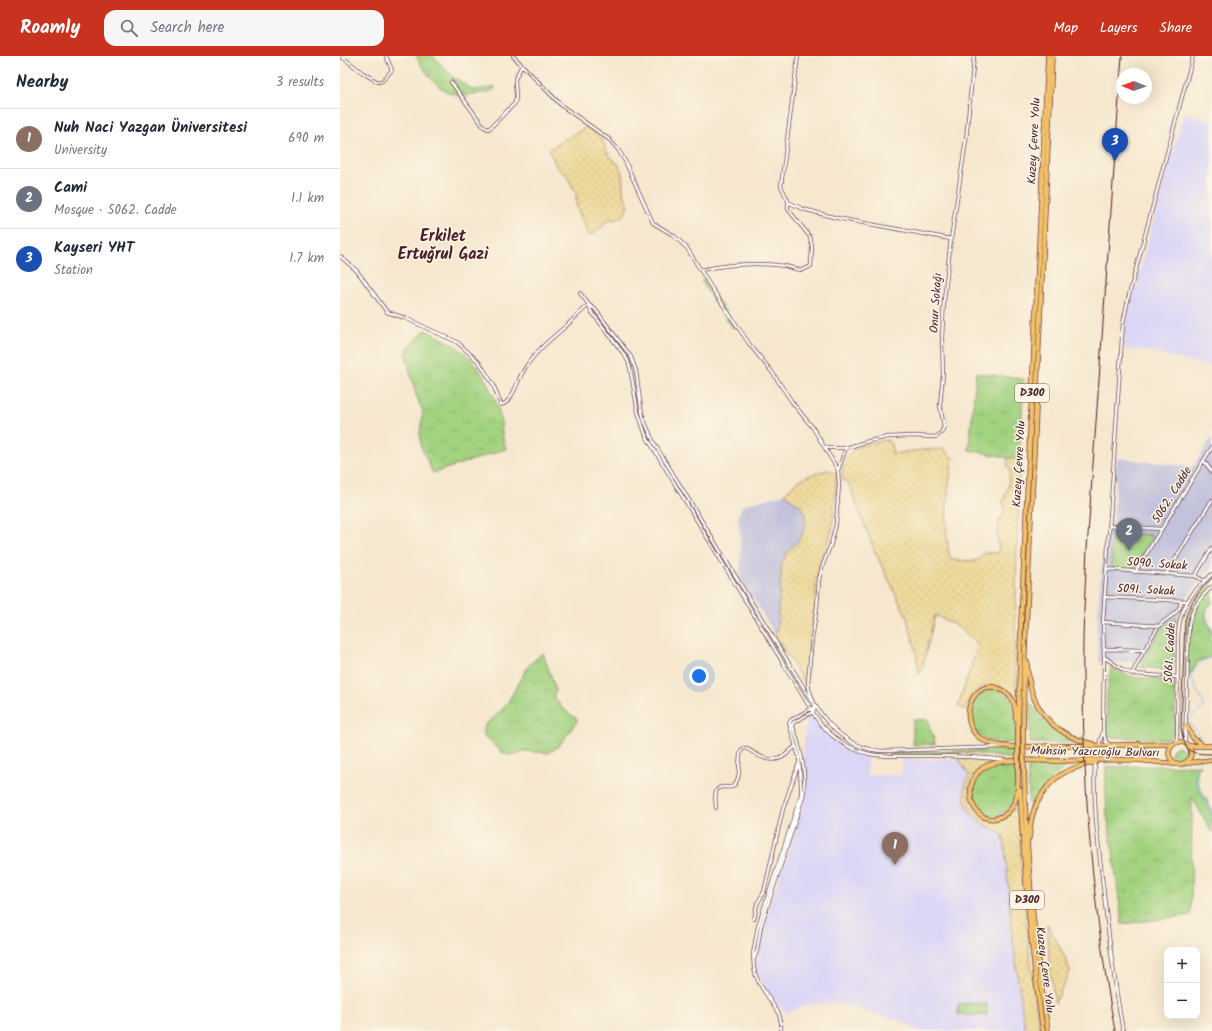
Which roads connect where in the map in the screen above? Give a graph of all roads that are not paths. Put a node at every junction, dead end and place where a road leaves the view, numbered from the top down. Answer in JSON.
{"nodes":[{"id":1,"x":341,"y":56,"type":"edge"},
{"id":2,"x":386,"y":56,"type":"edge"},
{"id":3,"x":512,"y":56,"type":"edge"},
{"id":4,"x":798,"y":56,"type":"edge"},
{"id":5,"x":974,"y":56,"type":"edge"},
{"id":6,"x":1048,"y":56,"type":"edge"},
{"id":7,"x":1052,"y":56,"type":"edge"},
{"id":8,"x":1193,"y":56,"type":"edge"},
{"id":9,"x":522,"y":65,"type":"junction"},
{"id":10,"x":451,"y":82,"type":"dead end"},
{"id":11,"x":789,"y":203,"type":"junction"},
{"id":12,"x":951,"y":239,"type":"junction"},
{"id":13,"x":340,"y":256,"type":"edge"},
{"id":14,"x":700,"y":270,"type":"junction"},
{"id":15,"x":580,"y":293,"type":"dead end"},
{"id":16,"x":589,"y":305,"type":"junction"},
{"id":17,"x":824,"y":448,"type":"junction"},
{"id":18,"x":846,"y":448,"type":"junction"},
{"id":19,"x":1212,"y":448,"type":"edge"},
{"id":20,"x":1204,"y":461,"type":"junction"},
{"id":21,"x":838,"y":470,"type":"junction"},
{"id":22,"x":1212,"y":472,"type":"edge"},
{"id":23,"x":1212,"y":500,"type":"edge"},
{"id":24,"x":1110,"y":526,"type":"junction"},
{"id":25,"x":1162,"y":529,"type":"junction"},
{"id":26,"x":1212,"y":548,"type":"edge"},
{"id":27,"x":1106,"y":570,"type":"junction"},
{"id":28,"x":1135,"y":572,"type":"junction"},
{"id":29,"x":1166,"y":574,"type":"junction"},
{"id":30,"x":1212,"y":574,"type":"edge"},
{"id":31,"x":1195,"y":576,"type":"junction"},
{"id":32,"x":1204,"y":581,"type":"junction"},
{"id":33,"x":1212,"y":587,"type":"edge"},
{"id":34,"x":1104,"y":597,"type":"junction"},
{"id":35,"x":1180,"y":601,"type":"junction"},
{"id":36,"x":1187,"y":602,"type":"junction"},
{"id":37,"x":1103,"y":622,"type":"junction"},
{"id":38,"x":1027,"y":623,"type":"junction"},
{"id":39,"x":1160,"y":626,"type":"junction"},
{"id":40,"x":1104,"y":648,"type":"junction"},
{"id":41,"x":1145,"y":650,"type":"junction"},
{"id":42,"x":1104,"y":657,"type":"junction"},
{"id":43,"x":1132,"y":674,"type":"junction"},
{"id":44,"x":1178,"y":677,"type":"junction"},
{"id":45,"x":815,"y":706,"type":"junction"},
{"id":46,"x":812,"y":710,"type":"junction"},
{"id":47,"x":1186,"y":725,"type":"junction"},
{"id":48,"x":1018,"y":729,"type":"junction"},
{"id":49,"x":1103,"y":730,"type":"junction"},
{"id":50,"x":1139,"y":744,"type":"junction"},
{"id":51,"x":1175,"y":744,"type":"junction"},
{"id":52,"x":1099,"y":745,"type":"junction"},
{"id":53,"x":1111,"y":745,"type":"junction"},
{"id":54,"x":1187,"y":745,"type":"junction"},
{"id":55,"x":1202,"y":745,"type":"junction"},
{"id":56,"x":796,"y":746,"type":"junction"},
{"id":57,"x":1047,"y":746,"type":"junction"},
{"id":58,"x":1212,"y":746,"type":"edge"},
{"id":59,"x":1011,"y":747,"type":"junction"},
{"id":60,"x":1102,"y":760,"type":"junction"},
{"id":61,"x":1212,"y":760,"type":"edge"},
{"id":62,"x":1013,"y":761,"type":"junction"},
{"id":63,"x":1048,"y":761,"type":"junction"},
{"id":64,"x":1139,"y":761,"type":"junction"},
{"id":65,"x":799,"y":762,"type":"junction"},
{"id":66,"x":1095,"y":762,"type":"junction"},
{"id":67,"x":1186,"y":763,"type":"junction"},
{"id":68,"x":1176,"y":764,"type":"junction"},
{"id":69,"x":1018,"y":768,"type":"junction"},
{"id":70,"x":716,"y":808,"type":"dead end"},
{"id":71,"x":1030,"y":887,"type":"junction"},
{"id":72,"x":754,"y":919,"type":"dead end"},
{"id":73,"x":754,"y":959,"type":"junction"},
{"id":74,"x":781,"y":1031,"type":"edge"},
{"id":75,"x":1043,"y":1031,"type":"edge"},
{"id":76,"x":1048,"y":1031,"type":"edge"},
{"id":77,"x":1123,"y":1031,"type":"edge"}],
"edges":[{"from":1,"to":2,"type":"street"},
{"from":3,"to":9,"type":"street"},
{"from":4,"to":11,"type":"street"},
{"from":5,"to":12,"type":"street","name":"Onur Sokağı"},
{"from":6,"to":48,"type":"highway","name":"Kuzey Çevre Yolu","number":"D300"},
{"from":7,"to":38,"type":"highway","name":"Kuzey Çevre Yolu","number":"D300"},
{"from":8,"to":24,"type":"street"},
{"from":9,"to":10,"type":"street"},
{"from":9,"to":14,"type":"street"},
{"from":11,"to":12,"type":"street"},
{"from":11,"to":14,"type":"street"},
{"from":12,"to":18,"type":"street","name":"Onur Sokağı"},
{"from":13,"to":16,"type":"street"},
{"from":14,"to":17,"type":"street"},
{"from":15,"to":16,"type":"street"},
{"from":16,"to":45,"type":"street"},
{"from":16,"to":46,"type":"street"},
{"from":17,"to":18,"type":"street","name":"Onur Sokağı"},
{"from":17,"to":21,"type":"street"},
{"from":18,"to":21,"type":"street"},
{"from":19,"to":20,"type":"street","name":"5062. Cadde"},
{"from":20,"to":22,"type":"street"},
{"from":20,"to":25,"type":"street","name":"5062. Cadde"},
{"from":21,"to":45,"type":"street"},
{"from":23,"to":29,"type":"street"},
{"from":24,"to":25,"type":"street"},
{"from":24,"to":27,"type":"street"},
{"from":25,"to":28,"type":"street","name":"5062. Cadde"},
{"from":26,"to":31,"type":"street"},
{"from":27,"to":28,"type":"street","name":"5090. Sokak"},
{"from":27,"to":34,"type":"street"},
{"from":28,"to":29,"type":"street","name":"5090. Sokak"},
{"from":29,"to":31,"type":"street","name":"5090. Sokak"},
{"from":30,"to":32,"type":"street","name":"5061. Cadde"},
{"from":31,"to":32,"type":"street","name":"5090. Sokak"},
{"from":32,"to":36,"type":"street","name":"5061. Cadde"},
{"from":33,"to":47,"type":"street","name":"5061. Cadde"},
{"from":34,"to":35,"type":"street","name":"5091. Sokak"},
{"from":34,"to":37,"type":"street"},
{"from":35,"to":36,"type":"street","name":"5091. Sokak"},
{"from":35,"to":39,"type":"street"},
{"from":36,"to":44,"type":"street","name":"5061. Cadde"},
{"from":37,"to":39,"type":"street"},
{"from":37,"to":40,"type":"street"},
{"from":38,"to":52,"type":"highway"},
{"from":38,"to":71,"type":"highway","name":"Kuzey Çevre Yolu","number":"D300","bridge":true},
{"from":39,"to":41,"type":"street"},
{"from":40,"to":41,"type":"street"},
{"from":40,"to":42,"type":"street"},
{"from":41,"to":43,"type":"street"},
{"from":42,"to":43,"type":"street"},
{"from":42,"to":49,"type":"street"},
{"from":43,"to":44,"type":"street"},
{"from":44,"to":51,"type":"street","name":"5061. Cadde"},
{"from":45,"to":46,"type":"street"},
{"from":45,"to":59,"type":"street"},
{"from":46,"to":56,"type":"street"},
{"from":46,"to":62,"type":"street"},
{"from":46,"to":73,"type":"street"},
{"from":47,"to":54,"type":"street","name":"5061. Cadde"},
{"from":47,"to":55,"type":"highway"},
{"from":48,"to":59,"type":"highway","name":"Muhsin Yazıcıoğlu Bulvarı"},
{"from":48,"to":69,"type":"highway","number":"D300","bridge":true},
{"from":49,"to":52,"type":"street"},
{"from":49,"to":53,"type":"street"},
{"from":50,"to":51,"type":"highway","name":"Muhsin Yazıcıoğlu Bulvarı"},
{"from":50,"to":53,"type":"highway","name":"Muhsin Yazıcıoğlu Bulvarı"},
{"from":50,"to":64,"type":"highway"},
{"from":51,"to":54,"type":"highway"},
{"from":51,"to":68,"type":"highway"},
{"from":52,"to":53,"type":"highway","name":"Muhsin Yazıcıoğlu Bulvarı"},
{"from":52,"to":57,"type":"highway","name":"Muhsin Yazıcıoğlu Bulvarı"},
{"from":54,"to":55,"type":"highway"},
{"from":54,"to":67,"type":"highway"},
{"from":55,"to":58,"type":"highway"},
{"from":56,"to":65,"type":"street"},
{"from":56,"to":70,"type":"street"},
{"from":57,"to":59,"type":"highway","name":"Muhsin Yazıcıoğlu Bulvarı"},
{"from":57,"to":63,"type":"highway"},
{"from":60,"to":63,"type":"highway","name":"Muhsin Yazıcıoğlu Bulvarı"},
{"from":60,"to":64,"type":"highway","name":"Muhsin Yazıcıoğlu Bulvarı"},
{"from":60,"to":66,"type":"highway"},
{"from":61,"to":67,"type":"highway"},
{"from":62,"to":63,"type":"highway","name":"Muhsin Yazıcıoğlu Bulvarı"},
{"from":62,"to":69,"type":"highway","name":"Muhsin Yazıcıoğlu Bulvarı"},
{"from":64,"to":68,"type":"highway","name":"Muhsin Yazıcıoğlu Bulvarı"},
{"from":65,"to":72,"type":"street"},
{"from":65,"to":73,"type":"street"},
{"from":66,"to":71,"type":"highway"},
{"from":66,"to":77,"type":"street"},
{"from":67,"to":68,"type":"highway"},
{"from":69,"to":75,"type":"highway","name":"Kuzey Çevre Yolu","number":"D300"},
{"from":71,"to":76,"type":"highway","name":"Kuzey Çevre Yolu","number":"D300"},
{"from":73,"to":74,"type":"street"}]}
